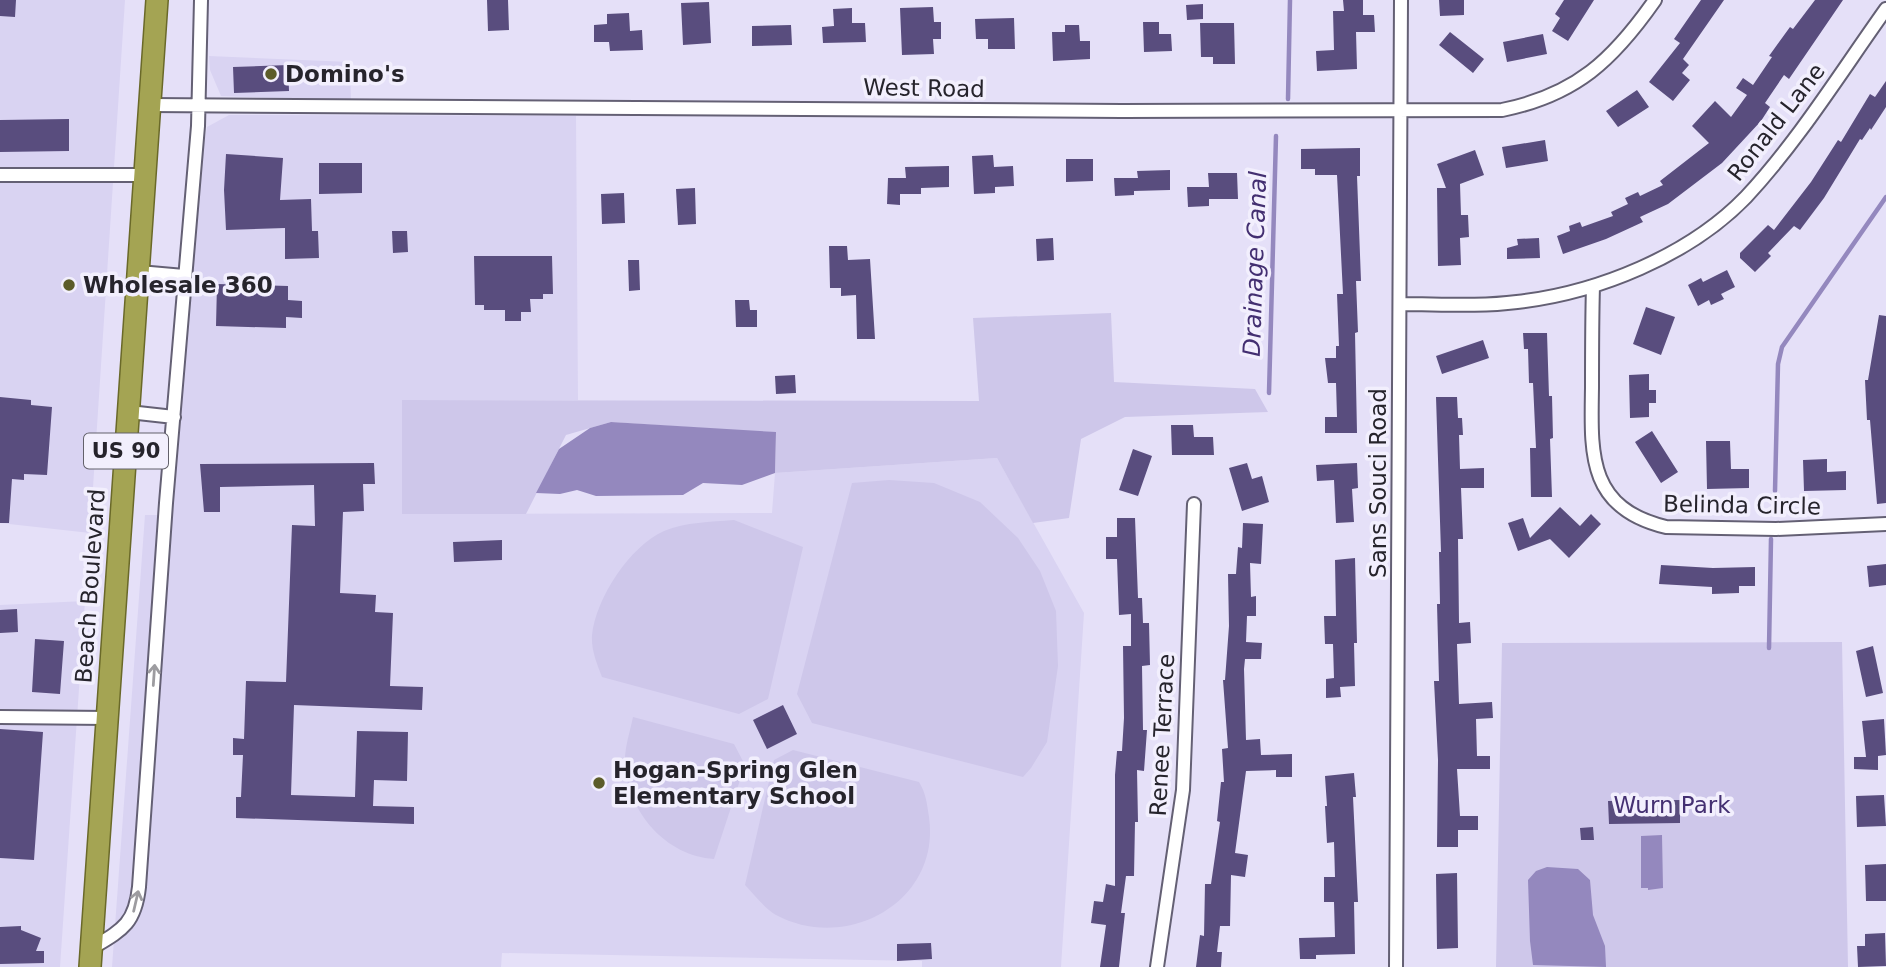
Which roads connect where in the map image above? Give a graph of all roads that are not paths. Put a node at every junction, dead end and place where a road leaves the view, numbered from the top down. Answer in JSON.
{"nodes":[{"id":1,"x":157,"y":0,"type":"edge"},
{"id":2,"x":201,"y":0,"type":"edge"},
{"id":3,"x":1401,"y":0,"type":"edge"},
{"id":4,"x":1656,"y":0,"type":"edge"},
{"id":5,"x":1886,"y":9,"type":"edge"},
{"id":6,"x":150,"y":105,"type":"junction"},
{"id":7,"x":199,"y":106,"type":"junction"},
{"id":8,"x":1400,"y":110,"type":"junction"},
{"id":9,"x":0,"y":175,"type":"edge"},
{"id":10,"x":145,"y":175,"type":"junction"},
{"id":11,"x":139,"y":272,"type":"junction"},
{"id":12,"x":184,"y":276,"type":"junction"},
{"id":13,"x":1592,"y":286,"type":"junction"},
{"id":14,"x":1400,"y":304,"type":"junction"},
{"id":15,"x":129,"y":412,"type":"junction"},
{"id":16,"x":174,"y":418,"type":"junction"},
{"id":17,"x":1194,"y":504,"type":"dead end"},
{"id":18,"x":1886,"y":524,"type":"edge"},
{"id":19,"x":0,"y":717,"type":"edge"},
{"id":20,"x":108,"y":718,"type":"junction"},
{"id":21,"x":91,"y":958,"type":"edge"},
{"id":22,"x":1157,"y":967,"type":"edge"},
{"id":23,"x":1396,"y":967,"type":"edge"}],
"edges":[{"from":1,"to":6,"type":"highway","name":"Beach Boulevard","number":"US 90"},
{"from":2,"to":7,"type":"street"},
{"from":3,"to":8,"type":"street","name":"Sans Souci Road"},
{"from":4,"to":8,"type":"street","name":"West Road"},
{"from":5,"to":13,"type":"street","name":"Ronald Lane"},
{"from":6,"to":7,"type":"street","name":"West Road"},
{"from":6,"to":10,"type":"highway","name":"Beach Boulevard","number":"US 90"},
{"from":7,"to":8,"type":"street","name":"West Road"},
{"from":7,"to":12,"type":"street"},
{"from":8,"to":14,"type":"street","name":"Sans Souci Road"},
{"from":9,"to":10,"type":"street"},
{"from":10,"to":11,"type":"highway","name":"Beach Boulevard","number":"US 90"},
{"from":11,"to":12,"type":"street"},
{"from":11,"to":15,"type":"highway","name":"Beach Boulevard","number":"US 90"},
{"from":12,"to":16,"type":"street"},
{"from":13,"to":14,"type":"street","name":"Ronald Lane"},
{"from":13,"to":18,"type":"street","name":"Belinda Circle"},
{"from":14,"to":23,"type":"street","name":"Sans Souci Road"},
{"from":15,"to":16,"type":"street"},
{"from":15,"to":20,"type":"highway","name":"Beach Boulevard","number":"US 90"},
{"from":21,"to":16,"type":"street","one_way":true},
{"from":17,"to":22,"type":"street","name":"Renee Terrace"},
{"from":19,"to":20,"type":"street"},
{"from":20,"to":21,"type":"highway","name":"Beach Boulevard","number":"US 90"}]}
